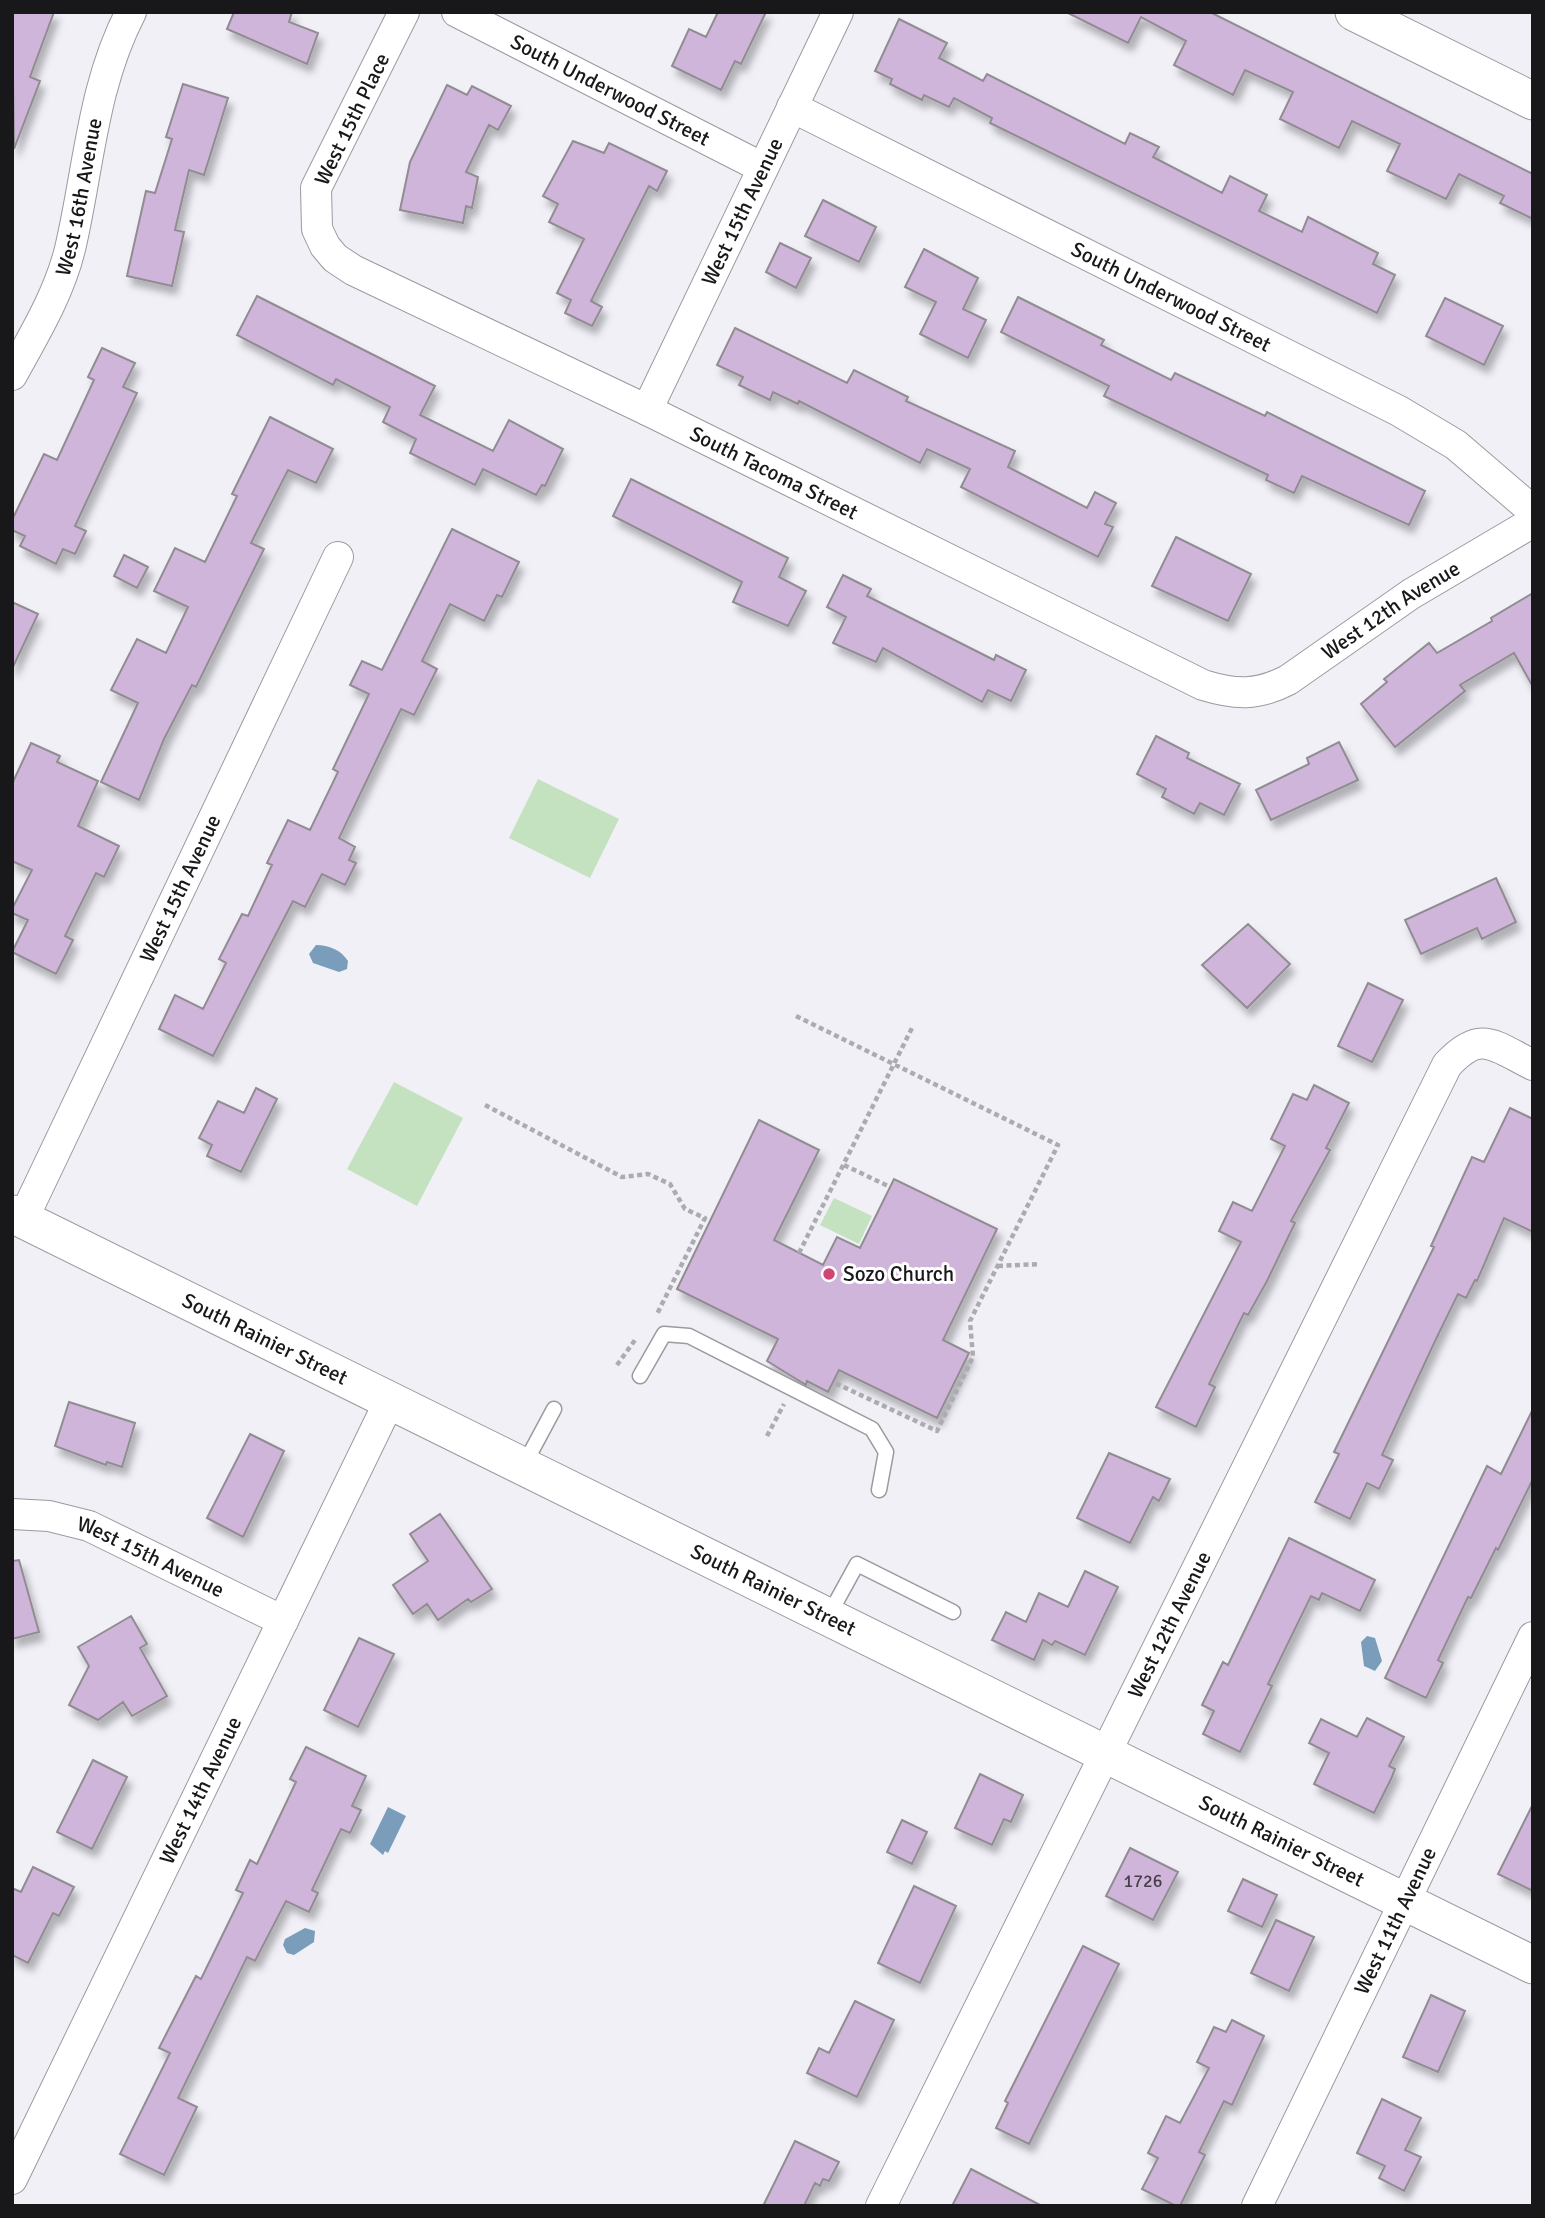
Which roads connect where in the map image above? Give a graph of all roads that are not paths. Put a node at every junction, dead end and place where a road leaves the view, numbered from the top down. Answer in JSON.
{"nodes":[{"id":1,"x":131,"y":12,"type":"edge"},
{"id":2,"x":404,"y":12,"type":"edge"},
{"id":3,"x":457,"y":12,"type":"edge"},
{"id":4,"x":838,"y":12,"type":"edge"},
{"id":5,"x":1354,"y":12,"type":"edge"},
{"id":6,"x":1533,"y":101,"type":"edge"},
{"id":7,"x":792,"y":107,"type":"junction"},
{"id":8,"x":763,"y":168,"type":"junction"},
{"id":9,"x":317,"y":229,"type":"joint"},
{"id":10,"x":12,"y":375,"type":"edge"},
{"id":11,"x":647,"y":410,"type":"junction"},
{"id":12,"x":1533,"y":511,"type":"edge"},
{"id":13,"x":1533,"y":522,"type":"edge"},
{"id":14,"x":338,"y":557,"type":"dead end"},
{"id":15,"x":1248,"y":694,"type":"joint"},
{"id":16,"x":1533,"y":1065,"type":"edge"},
{"id":17,"x":18,"y":1216,"type":"edge"},
{"id":18,"x":639,"y":1376,"type":"dead end"},
{"id":19,"x":390,"y":1400,"type":"junction"},
{"id":20,"x":554,"y":1409,"type":"dead end"},
{"id":21,"x":524,"y":1465,"type":"junction"},
{"id":22,"x":879,"y":1490,"type":"dead end"},
{"id":23,"x":12,"y":1514,"type":"edge"},
{"id":24,"x":953,"y":1612,"type":"dead end"},
{"id":25,"x":829,"y":1615,"type":"junction"},
{"id":26,"x":283,"y":1621,"type":"junction"},
{"id":27,"x":1533,"y":1637,"type":"edge"},
{"id":28,"x":1106,"y":1755,"type":"junction"},
{"id":29,"x":1404,"y":1902,"type":"junction"},
{"id":30,"x":1533,"y":1965,"type":"edge"},
{"id":31,"x":12,"y":2179,"type":"edge"},
{"id":32,"x":881,"y":2206,"type":"edge"},
{"id":33,"x":1257,"y":2206,"type":"edge"}],
"edges":[{"from":1,"to":10,"type":"street","name":"West 16th Avenue"},
{"from":2,"to":9,"type":"street","name":"West 15th Place"},
{"from":3,"to":8,"type":"street","name":"South Underwood Street"},
{"from":4,"to":7,"type":"street","name":"West 15th Avenue"},
{"from":5,"to":6,"type":"street"},
{"from":7,"to":8,"type":"street","name":"West 15th Avenue"},
{"from":7,"to":12,"type":"street","name":"South Underwood Street"},
{"from":8,"to":11,"type":"street","name":"West 15th Avenue"},
{"from":9,"to":11,"type":"street","name":"South Tacoma Street"},
{"from":11,"to":15,"type":"street","name":"South Tacoma Street"},
{"from":13,"to":15,"type":"street","name":"West 12th Avenue"},
{"from":14,"to":17,"type":"street","name":"West 15th Avenue"},
{"from":16,"to":28,"type":"street","name":"West 12th Avenue"},
{"from":17,"to":19,"type":"street","name":"South Rainier Street"},
{"from":18,"to":22,"type":"lane"},
{"from":19,"to":21,"type":"street","name":"South Rainier Street"},
{"from":19,"to":26,"type":"street","name":"West 14th Avenue"},
{"from":20,"to":21,"type":"lane"},
{"from":21,"to":25,"type":"street","name":"South Rainier Street"},
{"from":23,"to":26,"type":"street","name":"West 15th Avenue"},
{"from":24,"to":25,"type":"lane"},
{"from":25,"to":28,"type":"street","name":"South Rainier Street"},
{"from":26,"to":31,"type":"street","name":"West 14th Avenue"},
{"from":27,"to":29,"type":"street","name":"West 11th Avenue"},
{"from":28,"to":29,"type":"street","name":"South Rainier Street"},
{"from":28,"to":32,"type":"street","name":"West 12th Avenue"},
{"from":29,"to":30,"type":"street","name":"South Rainier Street"},
{"from":29,"to":33,"type":"street","name":"West 11th Avenue"}]}
